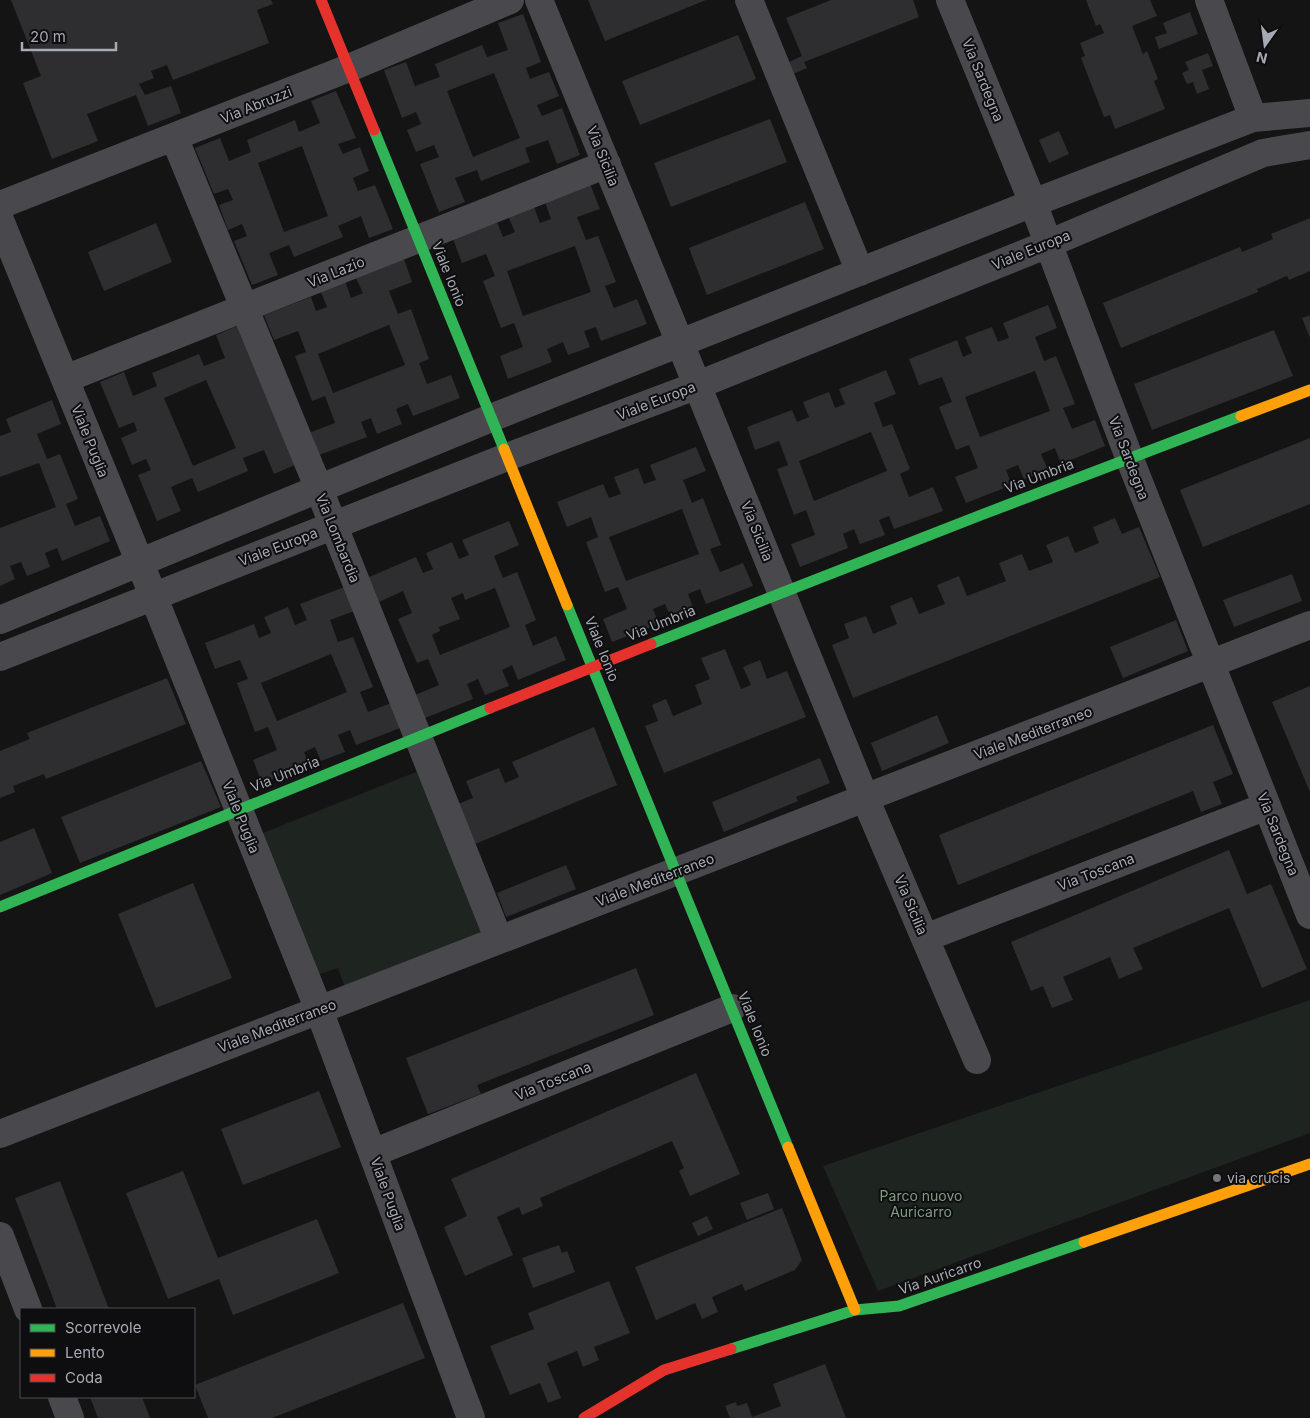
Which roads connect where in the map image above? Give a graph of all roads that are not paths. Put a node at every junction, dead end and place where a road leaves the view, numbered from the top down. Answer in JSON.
{"nodes":[{"id":1,"x":322,"y":0,"type":"edge"},
{"id":2,"x":510,"y":0,"type":"edge"},
{"id":3,"x":539,"y":0,"type":"edge"},
{"id":4,"x":749,"y":0,"type":"edge"},
{"id":5,"x":950,"y":0,"type":"edge"},
{"id":6,"x":1209,"y":0,"type":"edge"},
{"id":7,"x":349,"y":68,"type":"junction"},
{"id":8,"x":1310,"y":113,"type":"edge"},
{"id":9,"x":1253,"y":118,"type":"junction"},
{"id":10,"x":174,"y":137,"type":"junction"},
{"id":11,"x":1310,"y":145,"type":"edge"},
{"id":12,"x":607,"y":164,"type":"junction"},
{"id":13,"x":1033,"y":204,"type":"junction"},
{"id":14,"x":0,"y":205,"type":"edge"},
{"id":15,"x":0,"y":220,"type":"edge"},
{"id":16,"x":419,"y":239,"type":"junction"},
{"id":17,"x":1048,"y":244,"type":"junction"},
{"id":18,"x":860,"y":272,"type":"junction"},
{"id":19,"x":244,"y":308,"type":"junction"},
{"id":20,"x":680,"y":343,"type":"junction"},
{"id":21,"x":65,"y":379,"type":"junction"},
{"id":22,"x":698,"y":385,"type":"junction"},
{"id":23,"x":1310,"y":390,"type":"edge"},
{"id":24,"x":491,"y":418,"type":"junction"},
{"id":25,"x":507,"y":457,"type":"junction"},
{"id":26,"x":1129,"y":457,"type":"junction"},
{"id":27,"x":318,"y":490,"type":"junction"},
{"id":28,"x":333,"y":525,"type":"junction"},
{"id":29,"x":140,"y":564,"type":"junction"},
{"id":30,"x":782,"y":591,"type":"junction"},
{"id":31,"x":153,"y":596,"type":"junction"},
{"id":32,"x":0,"y":620,"type":"edge"},
{"id":33,"x":1310,"y":625,"type":"edge"},
{"id":34,"x":0,"y":657,"type":"edge"},
{"id":35,"x":1211,"y":664,"type":"junction"},
{"id":36,"x":593,"y":666,"type":"junction"},
{"id":37,"x":418,"y":737,"type":"junction"},
{"id":38,"x":865,"y":798,"type":"junction"},
{"id":39,"x":1267,"y":806,"type":"junction"},
{"id":40,"x":238,"y":809,"type":"junction"},
{"id":41,"x":677,"y":871,"type":"junction"},
{"id":42,"x":0,"y":907,"type":"edge"},
{"id":43,"x":1310,"y":915,"type":"edge"},
{"id":44,"x":925,"y":938,"type":"junction"},
{"id":45,"x":500,"y":940,"type":"junction"},
{"id":46,"x":732,"y":1008,"type":"junction"},
{"id":47,"x":319,"y":1010,"type":"junction"},
{"id":48,"x":977,"y":1060,"type":"dead end"},
{"id":49,"x":0,"y":1134,"type":"edge"},
{"id":50,"x":373,"y":1153,"type":"junction"},
{"id":51,"x":1310,"y":1164,"type":"edge"},
{"id":52,"x":0,"y":1236,"type":"edge"},
{"id":53,"x":28,"y":1308,"type":"edge"},
{"id":54,"x":855,"y":1310,"type":"junction"},
{"id":55,"x":62,"y":1398,"type":"edge"},
{"id":56,"x":70,"y":1418,"type":"edge"},
{"id":57,"x":471,"y":1418,"type":"edge"},
{"id":58,"x":584,"y":1418,"type":"edge"}],
"edges":[{"from":1,"to":7,"type":"street","name":"Viale Ionio"},
{"from":2,"to":7,"type":"street","name":"Via Abruzzi"},
{"from":3,"to":12,"type":"street","name":"Via Sicilia"},
{"from":4,"to":18,"type":"street"},
{"from":5,"to":13,"type":"street","name":"Via Sardegna"},
{"from":6,"to":9,"type":"street"},
{"from":7,"to":10,"type":"street","name":"Via Abruzzi"},
{"from":7,"to":16,"type":"street","name":"Viale Ionio"},
{"from":8,"to":9,"type":"street"},
{"from":9,"to":13,"type":"street"},
{"from":10,"to":14,"type":"street","name":"Via Abruzzi"},
{"from":10,"to":19,"type":"street","name":"Via Lombardia"},
{"from":11,"to":17,"type":"street","name":"Viale Europa"},
{"from":12,"to":16,"type":"street","name":"Via Lazio"},
{"from":12,"to":20,"type":"street","name":"Via Sicilia"},
{"from":13,"to":17,"type":"street","name":"Via Sardegna"},
{"from":13,"to":18,"type":"street"},
{"from":15,"to":21,"type":"street","name":"Viale Puglia"},
{"from":16,"to":19,"type":"street","name":"Via Lazio"},
{"from":16,"to":24,"type":"street","name":"Viale Ionio"},
{"from":17,"to":22,"type":"street","name":"Viale Europa"},
{"from":17,"to":26,"type":"street","name":"Via Sardegna"},
{"from":18,"to":20,"type":"street"},
{"from":19,"to":21,"type":"street","name":"Via Lazio"},
{"from":19,"to":27,"type":"street","name":"Via Lombardia"},
{"from":20,"to":22,"type":"street","name":"Via Sicilia"},
{"from":20,"to":24,"type":"street"},
{"from":21,"to":29,"type":"street","name":"Viale Puglia"},
{"from":22,"to":25,"type":"street","name":"Viale Europa"},
{"from":22,"to":30,"type":"street","name":"Via Sicilia"},
{"from":23,"to":26,"type":"street","name":"Via Umbria"},
{"from":24,"to":25,"type":"street","name":"Viale Ionio"},
{"from":24,"to":27,"type":"street"},
{"from":25,"to":28,"type":"street","name":"Viale Europa"},
{"from":25,"to":36,"type":"street","name":"Viale Ionio"},
{"from":26,"to":30,"type":"street","name":"Via Umbria"},
{"from":26,"to":35,"type":"street","name":"Via Sardegna"},
{"from":27,"to":28,"type":"street","name":"Via Lombardia"},
{"from":27,"to":29,"type":"street"},
{"from":28,"to":31,"type":"street","name":"Viale Europa"},
{"from":28,"to":37,"type":"street","name":"Via Lombardia"},
{"from":29,"to":31,"type":"street","name":"Viale Puglia"},
{"from":29,"to":32,"type":"street"},
{"from":30,"to":36,"type":"street","name":"Via Umbria"},
{"from":30,"to":38,"type":"street","name":"Via Sicilia"},
{"from":31,"to":34,"type":"street","name":"Viale Europa"},
{"from":31,"to":40,"type":"street","name":"Viale Puglia"},
{"from":33,"to":35,"type":"street","name":"Viale Mediterraneo"},
{"from":35,"to":38,"type":"street","name":"Viale Mediterraneo"},
{"from":35,"to":39,"type":"street","name":"Via Sardegna"},
{"from":36,"to":37,"type":"street","name":"Via Umbria"},
{"from":36,"to":41,"type":"street","name":"Viale Ionio"},
{"from":37,"to":40,"type":"street","name":"Via Umbria"},
{"from":37,"to":45,"type":"street","name":"Via Lombardia"},
{"from":38,"to":41,"type":"street","name":"Viale Mediterraneo"},
{"from":38,"to":44,"type":"street","name":"Via Sicilia"},
{"from":39,"to":43,"type":"street","name":"Via Sardegna"},
{"from":39,"to":44,"type":"street","name":"Via Toscana"},
{"from":40,"to":42,"type":"street","name":"Via Umbria"},
{"from":40,"to":47,"type":"street","name":"Viale Puglia"},
{"from":41,"to":45,"type":"street","name":"Viale Mediterraneo"},
{"from":41,"to":46,"type":"street","name":"Viale Ionio"},
{"from":44,"to":48,"type":"street","name":"Via Sicilia"},
{"from":45,"to":47,"type":"street","name":"Viale Mediterraneo"},
{"from":46,"to":50,"type":"street","name":"Via Toscana"},
{"from":46,"to":54,"type":"street","name":"Viale Ionio"},
{"from":47,"to":49,"type":"street","name":"Viale Mediterraneo"},
{"from":47,"to":50,"type":"street","name":"Viale Puglia"},
{"from":50,"to":57,"type":"street","name":"Viale Puglia"},
{"from":51,"to":54,"type":"street","name":"Via Auricarro"},
{"from":52,"to":53,"type":"street"},
{"from":54,"to":58,"type":"street","name":"Via Auricarro"},
{"from":55,"to":56,"type":"street"}]}
